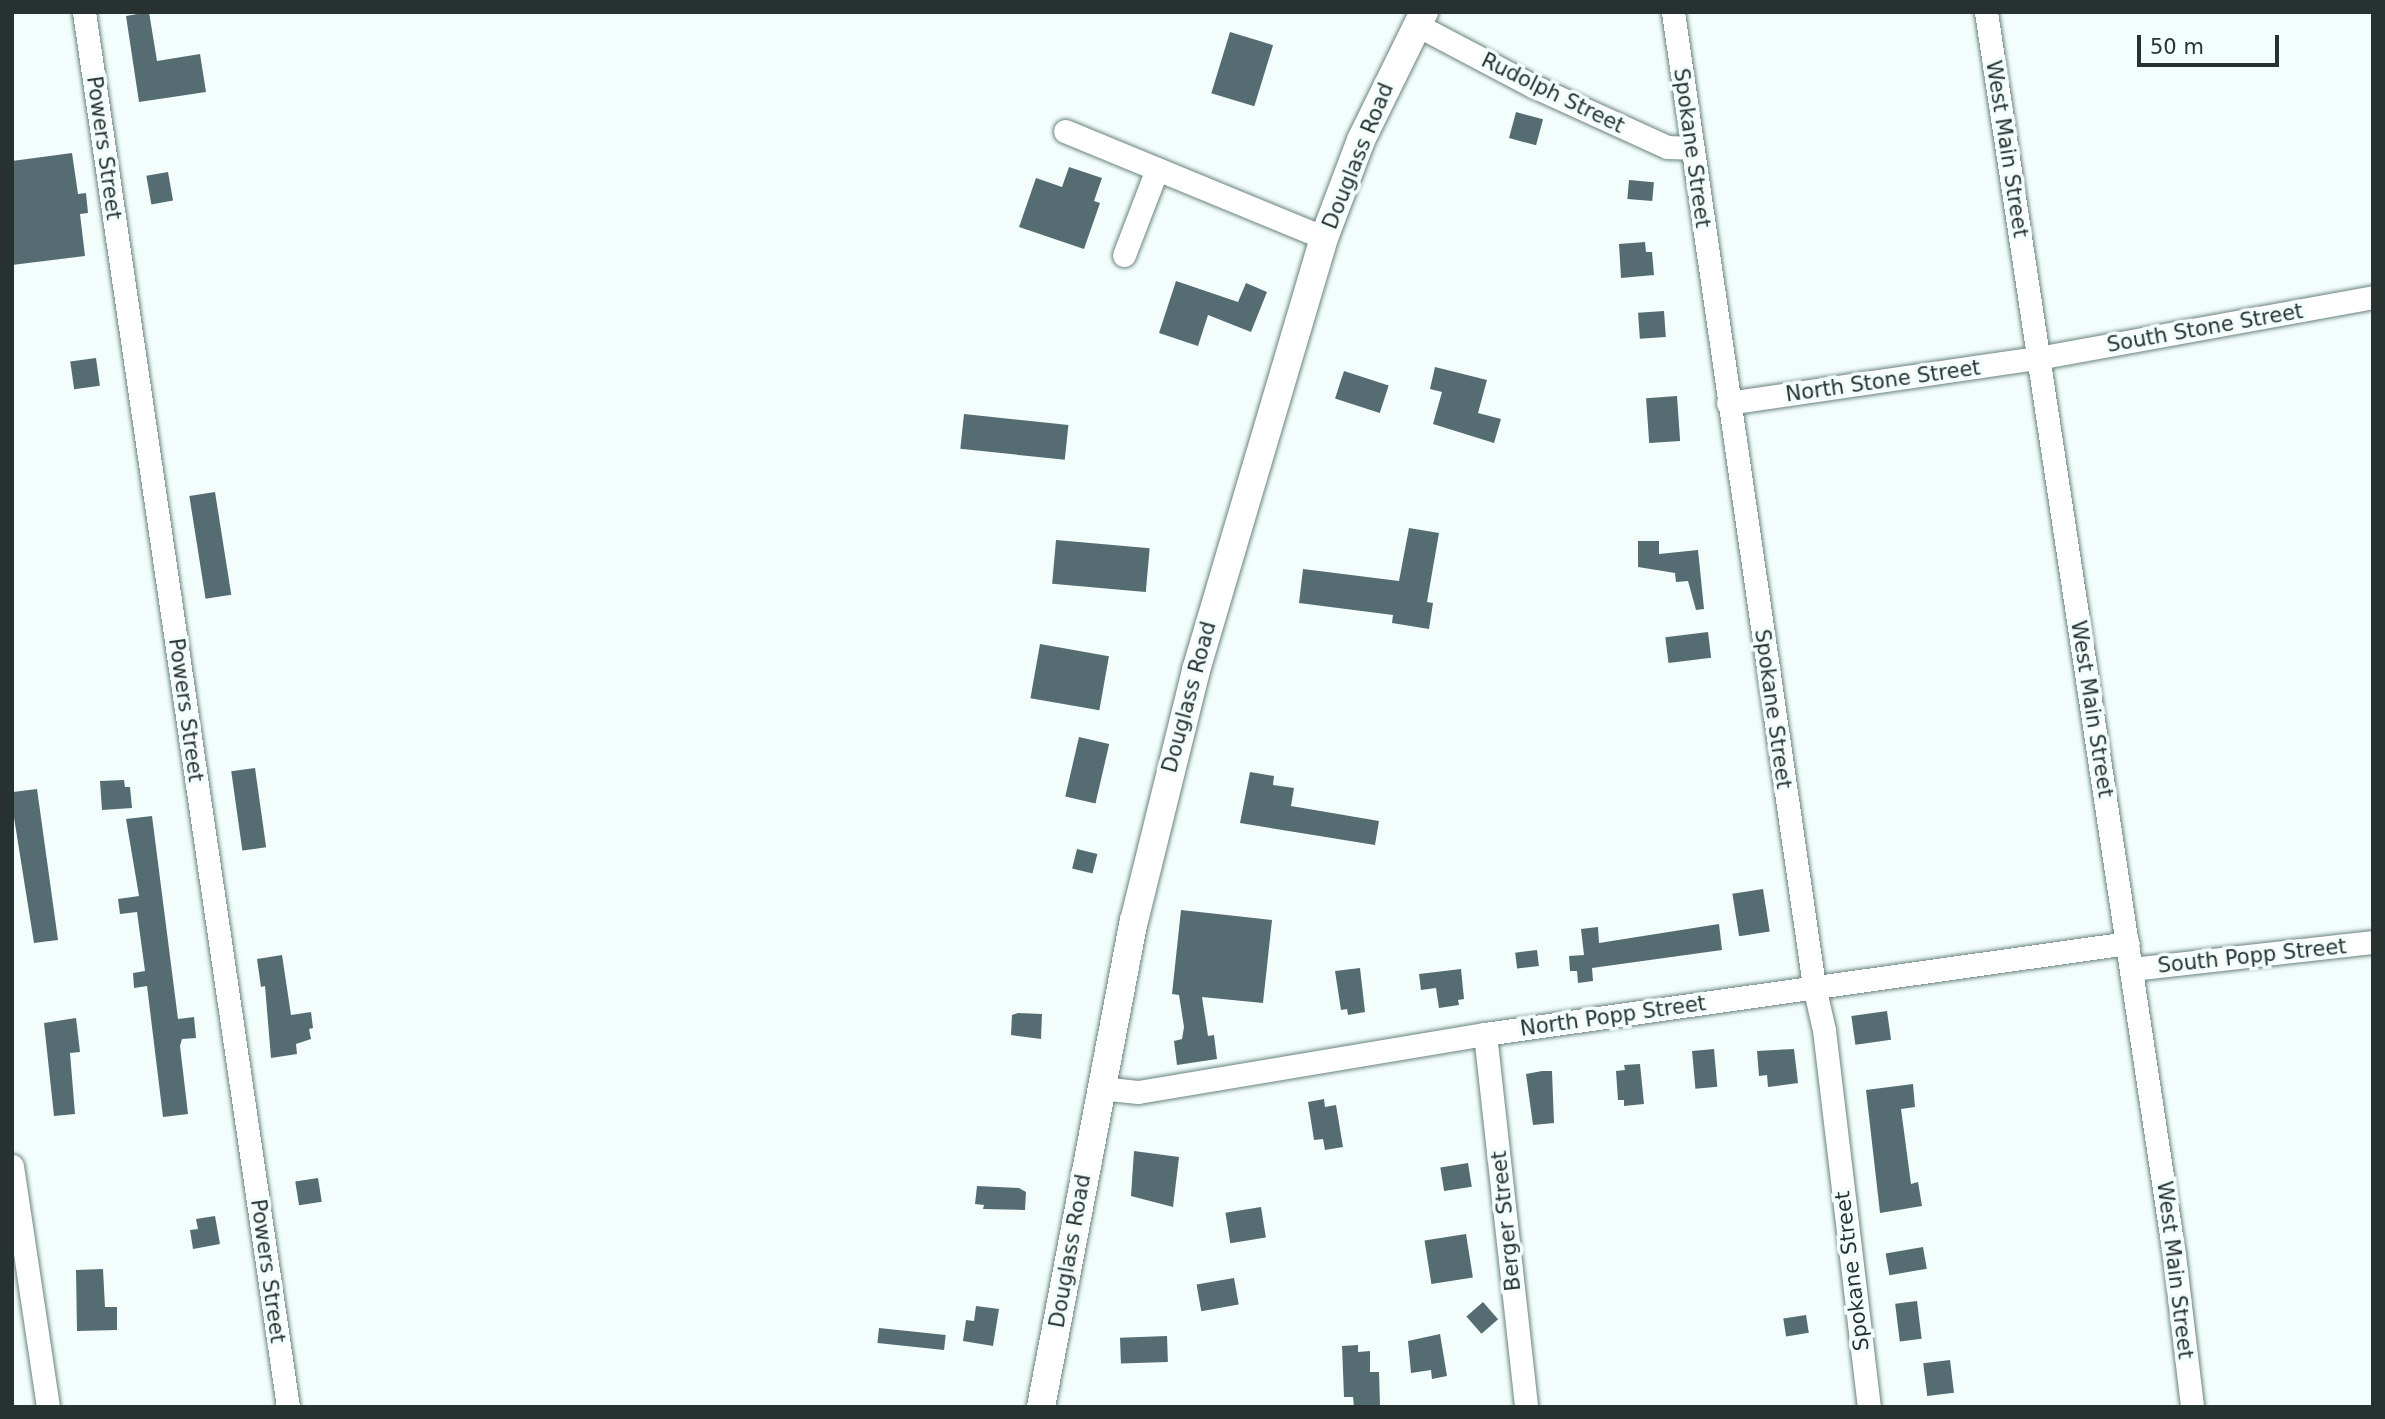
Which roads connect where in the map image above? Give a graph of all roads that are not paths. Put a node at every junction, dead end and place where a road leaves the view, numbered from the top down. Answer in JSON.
{"nodes":[{"id":1,"x":84,"y":12,"type":"edge"},
{"id":2,"x":1673,"y":12,"type":"edge"},
{"id":3,"x":1986,"y":12,"type":"edge"},
{"id":4,"x":1421,"y":18,"type":"edge"},
{"id":5,"x":1065,"y":131,"type":"dead end"},
{"id":6,"x":1692,"y":148,"type":"junction"},
{"id":7,"x":1157,"y":169,"type":"junction"},
{"id":8,"x":1324,"y":238,"type":"junction"},
{"id":9,"x":1124,"y":255,"type":"dead end"},
{"id":10,"x":2373,"y":297,"type":"edge"},
{"id":11,"x":2038,"y":358,"type":"junction"},
{"id":12,"x":1728,"y":404,"type":"junction"},
{"id":13,"x":2373,"y":942,"type":"edge"},
{"id":14,"x":2128,"y":943,"type":"junction"},
{"id":15,"x":2132,"y":969,"type":"junction"},
{"id":16,"x":1814,"y":986,"type":"junction"},
{"id":17,"x":1485,"y":1034,"type":"junction"},
{"id":18,"x":1100,"y":1088,"type":"junction"},
{"id":19,"x":12,"y":1169,"type":"edge"},
{"id":20,"x":48,"y":1407,"type":"edge"},
{"id":21,"x":288,"y":1407,"type":"edge"},
{"id":22,"x":1041,"y":1407,"type":"edge"},
{"id":23,"x":1526,"y":1407,"type":"edge"},
{"id":24,"x":1869,"y":1407,"type":"edge"},
{"id":25,"x":2192,"y":1407,"type":"edge"}],
"edges":[{"from":1,"to":21,"type":"street","name":"Powers Street"},
{"from":2,"to":6,"type":"street","name":"Spokane Street"},
{"from":3,"to":11,"type":"street","name":"West Main Street"},
{"from":4,"to":6,"type":"street","name":"Rudolph Street"},
{"from":4,"to":8,"type":"main road","name":"Douglass Road"},
{"from":5,"to":7,"type":"street"},
{"from":6,"to":12,"type":"street","name":"Spokane Street"},
{"from":7,"to":8,"type":"street"},
{"from":7,"to":9,"type":"street"},
{"from":8,"to":18,"type":"main road","name":"Douglass Road"},
{"from":10,"to":11,"type":"street","name":"South Stone Street"},
{"from":11,"to":12,"type":"street","name":"North Stone Street"},
{"from":11,"to":14,"type":"street","name":"West Main Street"},
{"from":12,"to":16,"type":"street","name":"Spokane Street"},
{"from":13,"to":15,"type":"street","name":"South Popp Street"},
{"from":14,"to":15,"type":"street","name":"West Main Street"},
{"from":14,"to":16,"type":"street","name":"North Popp Street"},
{"from":15,"to":25,"type":"street","name":"West Main Street"},
{"from":16,"to":17,"type":"street","name":"North Popp Street"},
{"from":16,"to":24,"type":"street","name":"Spokane Street"},
{"from":17,"to":18,"type":"street","name":"North Popp Street"},
{"from":17,"to":23,"type":"street","name":"Berger Street"},
{"from":18,"to":22,"type":"main road","name":"Douglass Road"},
{"from":19,"to":20,"type":"street"}]}
